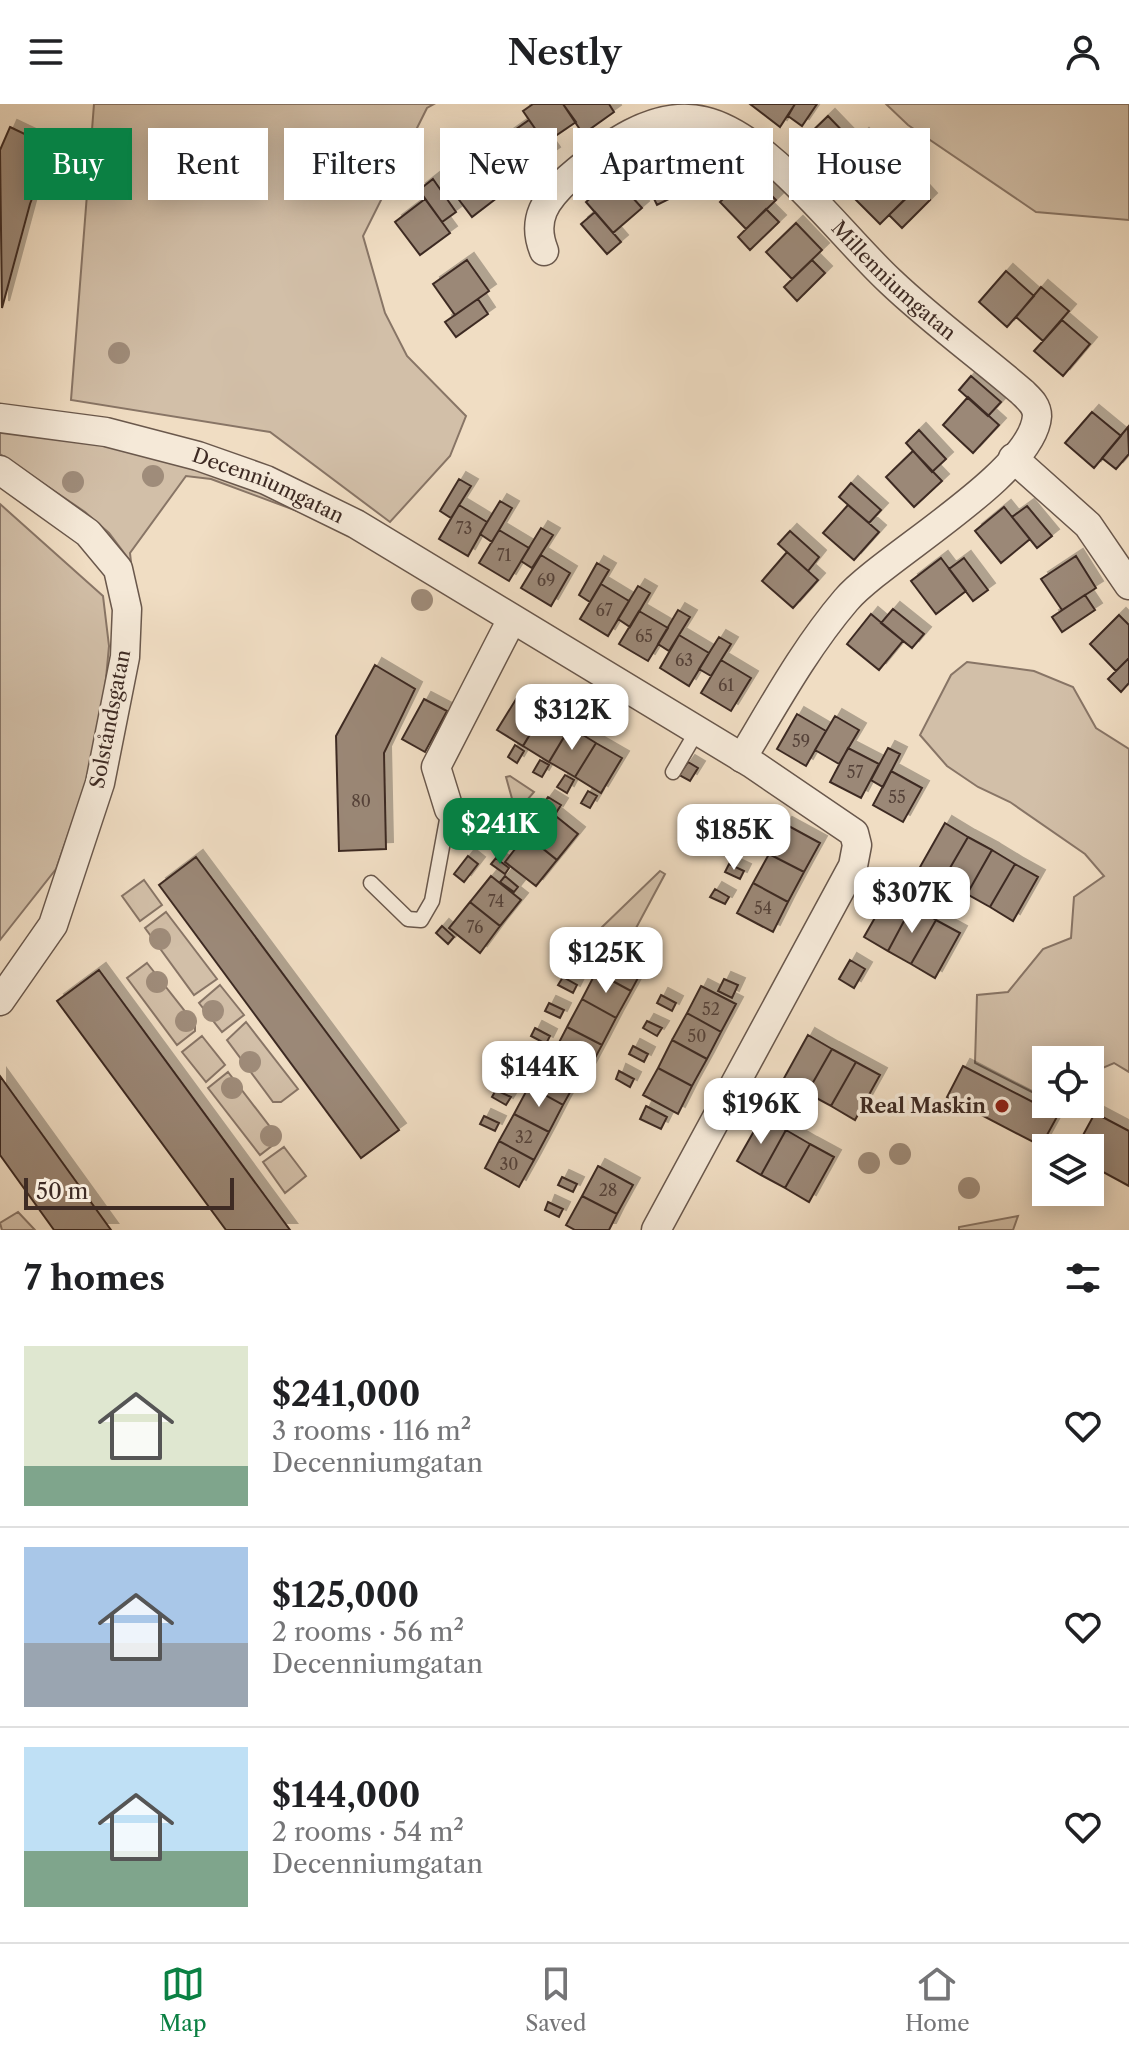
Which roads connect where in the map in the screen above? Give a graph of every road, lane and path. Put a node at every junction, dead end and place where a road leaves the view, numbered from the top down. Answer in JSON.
{"nodes":[{"id":1,"x":544,"y":251,"type":"dead end"},
{"id":2,"x":0,"y":418,"type":"edge"},
{"id":3,"x":1013,"y":458,"type":"junction"},
{"id":4,"x":0,"y":470,"type":"edge"},
{"id":5,"x":118,"y":569,"type":"junction"},
{"id":6,"x":1129,"y":585,"type":"edge"},
{"id":7,"x":138,"y":599,"type":"dead end"},
{"id":8,"x":512,"y":619,"type":"junction"},
{"id":9,"x":697,"y":731,"type":"junction"},
{"id":10,"x":742,"y":758,"type":"junction"},
{"id":11,"x":673,"y":772,"type":"dead end"},
{"id":12,"x":449,"y":809,"type":"joint"},
{"id":13,"x":371,"y":883,"type":"dead end"},
{"id":14,"x":0,"y":1001,"type":"edge"},
{"id":15,"x":656,"y":1230,"type":"edge"}],
"edges":[{"from":1,"to":3,"type":"street","name":"Millenniumgatan"},
{"from":2,"to":8,"type":"street","name":"Decenniumgatan"},
{"from":3,"to":6,"type":"street"},
{"from":3,"to":10,"type":"street","name":"Millenniumgatan"},
{"from":4,"to":5,"type":"street","name":"Solståndsgatan"},
{"from":5,"to":7,"type":"lane"},
{"from":5,"to":14,"type":"street","name":"Solståndsgatan"},
{"from":8,"to":9,"type":"street","name":"Decenniumgatan"},
{"from":8,"to":12,"type":"street"},
{"from":9,"to":10,"type":"street","name":"Decenniumgatan"},
{"from":9,"to":11,"type":"lane"},
{"from":10,"to":15,"type":"street","name":"Decenniumgatan"},
{"from":12,"to":13,"type":"lane"}]}
